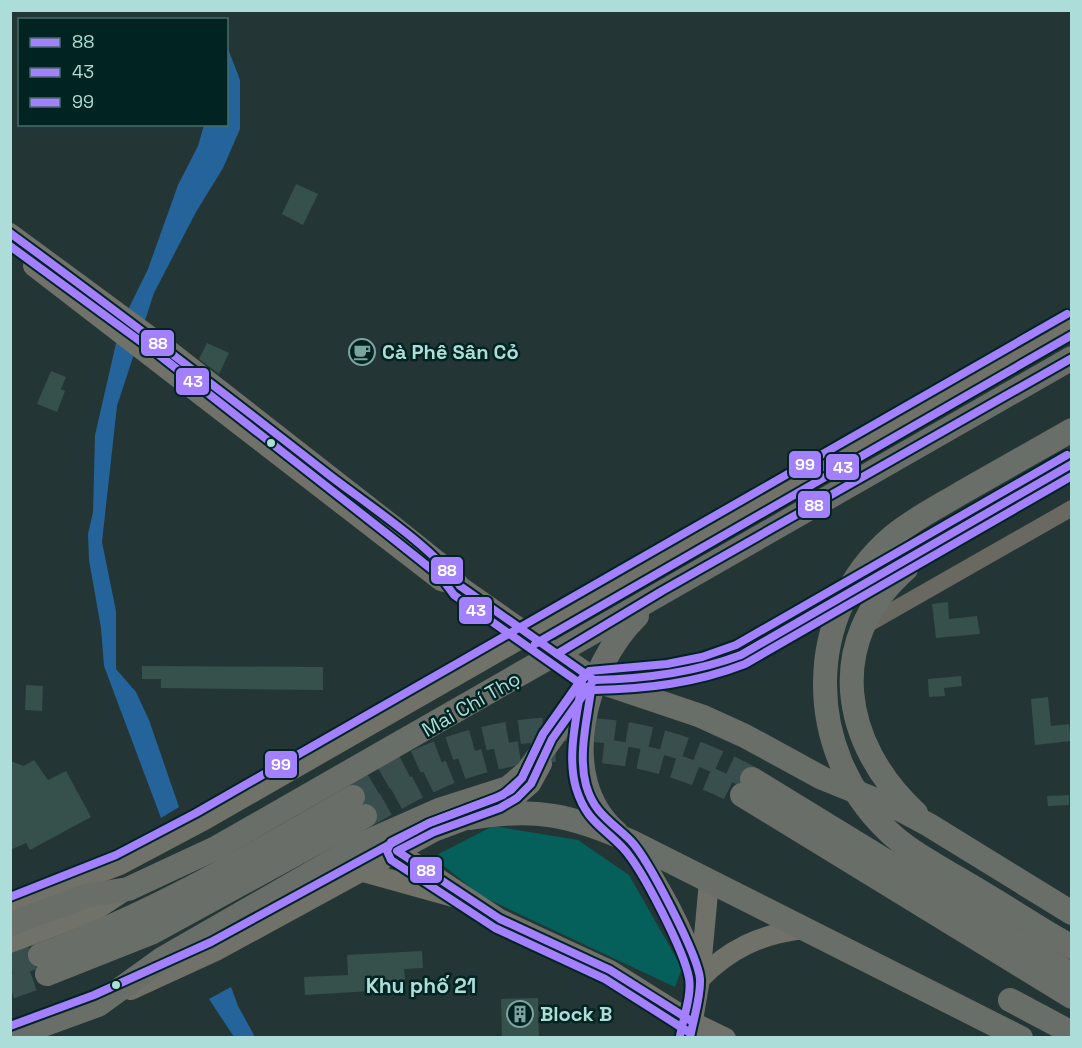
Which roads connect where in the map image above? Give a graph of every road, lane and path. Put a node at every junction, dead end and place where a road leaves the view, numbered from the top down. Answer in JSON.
{"nodes":[{"id":1,"x":10,"y":233,"type":"edge"},
{"id":2,"x":10,"y":249,"type":"edge"},
{"id":3,"x":91,"y":301,"type":"junction"},
{"id":4,"x":1071,"y":323,"type":"edge"},
{"id":5,"x":1071,"y":358,"type":"edge"},
{"id":6,"x":1071,"y":430,"type":"edge"},
{"id":7,"x":1071,"y":464,"type":"edge"},
{"id":8,"x":1071,"y":508,"type":"edge"},
{"id":9,"x":934,"y":543,"type":"junction"},
{"id":10,"x":662,"y":591,"type":"junction"},
{"id":11,"x":865,"y":626,"type":"junction"},
{"id":12,"x":530,"y":635,"type":"junction"},
{"id":13,"x":557,"y":654,"type":"junction"},
{"id":14,"x":594,"y":680,"type":"junction"},
{"id":15,"x":552,"y":739,"type":"junction"},
{"id":16,"x":747,"y":787,"type":"tunnel mouth"},
{"id":17,"x":359,"y":807,"type":"tunnel mouth"},
{"id":18,"x":470,"y":818,"type":"junction"},
{"id":19,"x":929,"y":825,"type":"junction"},
{"id":20,"x":632,"y":842,"type":"junction"},
{"id":21,"x":397,"y":851,"type":"junction"},
{"id":22,"x":360,"y":871,"type":"junction"},
{"id":23,"x":709,"y":882,"type":"junction"},
{"id":24,"x":128,"y":889,"type":"junction"},
{"id":25,"x":477,"y":904,"type":"junction"},
{"id":26,"x":10,"y":908,"type":"edge"},
{"id":27,"x":1071,"y":913,"type":"edge"},
{"id":28,"x":10,"y":924,"type":"edge"},
{"id":29,"x":803,"y":929,"type":"junction"},
{"id":30,"x":10,"y":943,"type":"edge"},
{"id":31,"x":1071,"y":947,"type":"edge"},
{"id":32,"x":1034,"y":963,"type":"junction"},
{"id":33,"x":43,"y":964,"type":"tunnel mouth"},
{"id":34,"x":1071,"y":975,"type":"edge"},
{"id":35,"x":700,"y":979,"type":"junction"},
{"id":36,"x":1071,"y":997,"type":"edge"},
{"id":37,"x":1010,"y":1000,"type":"dead end"},
{"id":38,"x":98,"y":1005,"type":"junction"},
{"id":39,"x":692,"y":1030,"type":"edge"},
{"id":40,"x":1071,"y":1034,"type":"edge"},
{"id":41,"x":10,"y":1037,"type":"edge"},
{"id":42,"x":726,"y":1038,"type":"edge"},
{"id":43,"x":1020,"y":1038,"type":"edge"}],
"edges":[{"from":1,"to":3,"type":"main road"},
{"from":2,"to":3,"type":"main road"},
{"from":3,"to":12,"type":"main road"},
{"from":4,"to":12,"type":"main road","name":"Mai Chí Thọ"},
{"from":5,"to":10,"type":"highway","name":"Mai Chí Thọ"},
{"from":6,"to":31,"type":"highway","bridge":true},
{"from":7,"to":9,"type":"highway"},
{"from":8,"to":11,"type":"street"},
{"from":9,"to":11,"type":"highway"},
{"from":9,"to":14,"type":"highway"},
{"from":10,"to":13,"type":"highway","name":"Mai Chí Thọ"},
{"from":10,"to":14,"type":"highway"},
{"from":11,"to":19,"type":"highway"},
{"from":12,"to":13,"type":"main road"},
{"from":12,"to":26,"type":"main road","name":"Mai Chí Thọ"},
{"from":13,"to":14,"type":"highway"},
{"from":13,"to":24,"type":"highway","name":"Mai Chí Thọ"},
{"from":14,"to":15,"type":"highway"},
{"from":14,"to":19,"type":"highway"},
{"from":14,"to":20,"type":"highway"},
{"from":15,"to":18,"type":"main road"},
{"from":15,"to":38,"type":"highway"},
{"from":16,"to":32,"type":"highway"},
{"from":17,"to":33,"type":"highway"},
{"from":18,"to":20,"type":"highway"},
{"from":18,"to":21,"type":"main road"},
{"from":19,"to":27,"type":"highway"},
{"from":20,"to":23,"type":"highway"},
{"from":20,"to":35,"type":"main road"},
{"from":21,"to":22,"type":"main road"},
{"from":21,"to":25,"type":"main road"},
{"from":22,"to":25,"type":"main road"},
{"from":22,"to":38,"type":"main road"},
{"from":23,"to":29,"type":"highway"},
{"from":23,"to":35,"type":"main road"},
{"from":24,"to":28,"type":"highway","name":"Mai Chí Thọ"},
{"from":24,"to":30,"type":"main road"},
{"from":25,"to":39,"type":"main road"},
{"from":29,"to":35,"type":"main road"},
{"from":29,"to":43,"type":"highway"},
{"from":32,"to":34,"type":"highway"},
{"from":32,"to":36,"type":"highway"},
{"from":35,"to":39,"type":"main road"},
{"from":37,"to":40,"type":"highway"},
{"from":38,"to":41,"type":"highway"},
{"from":39,"to":42,"type":"main road"}]}
